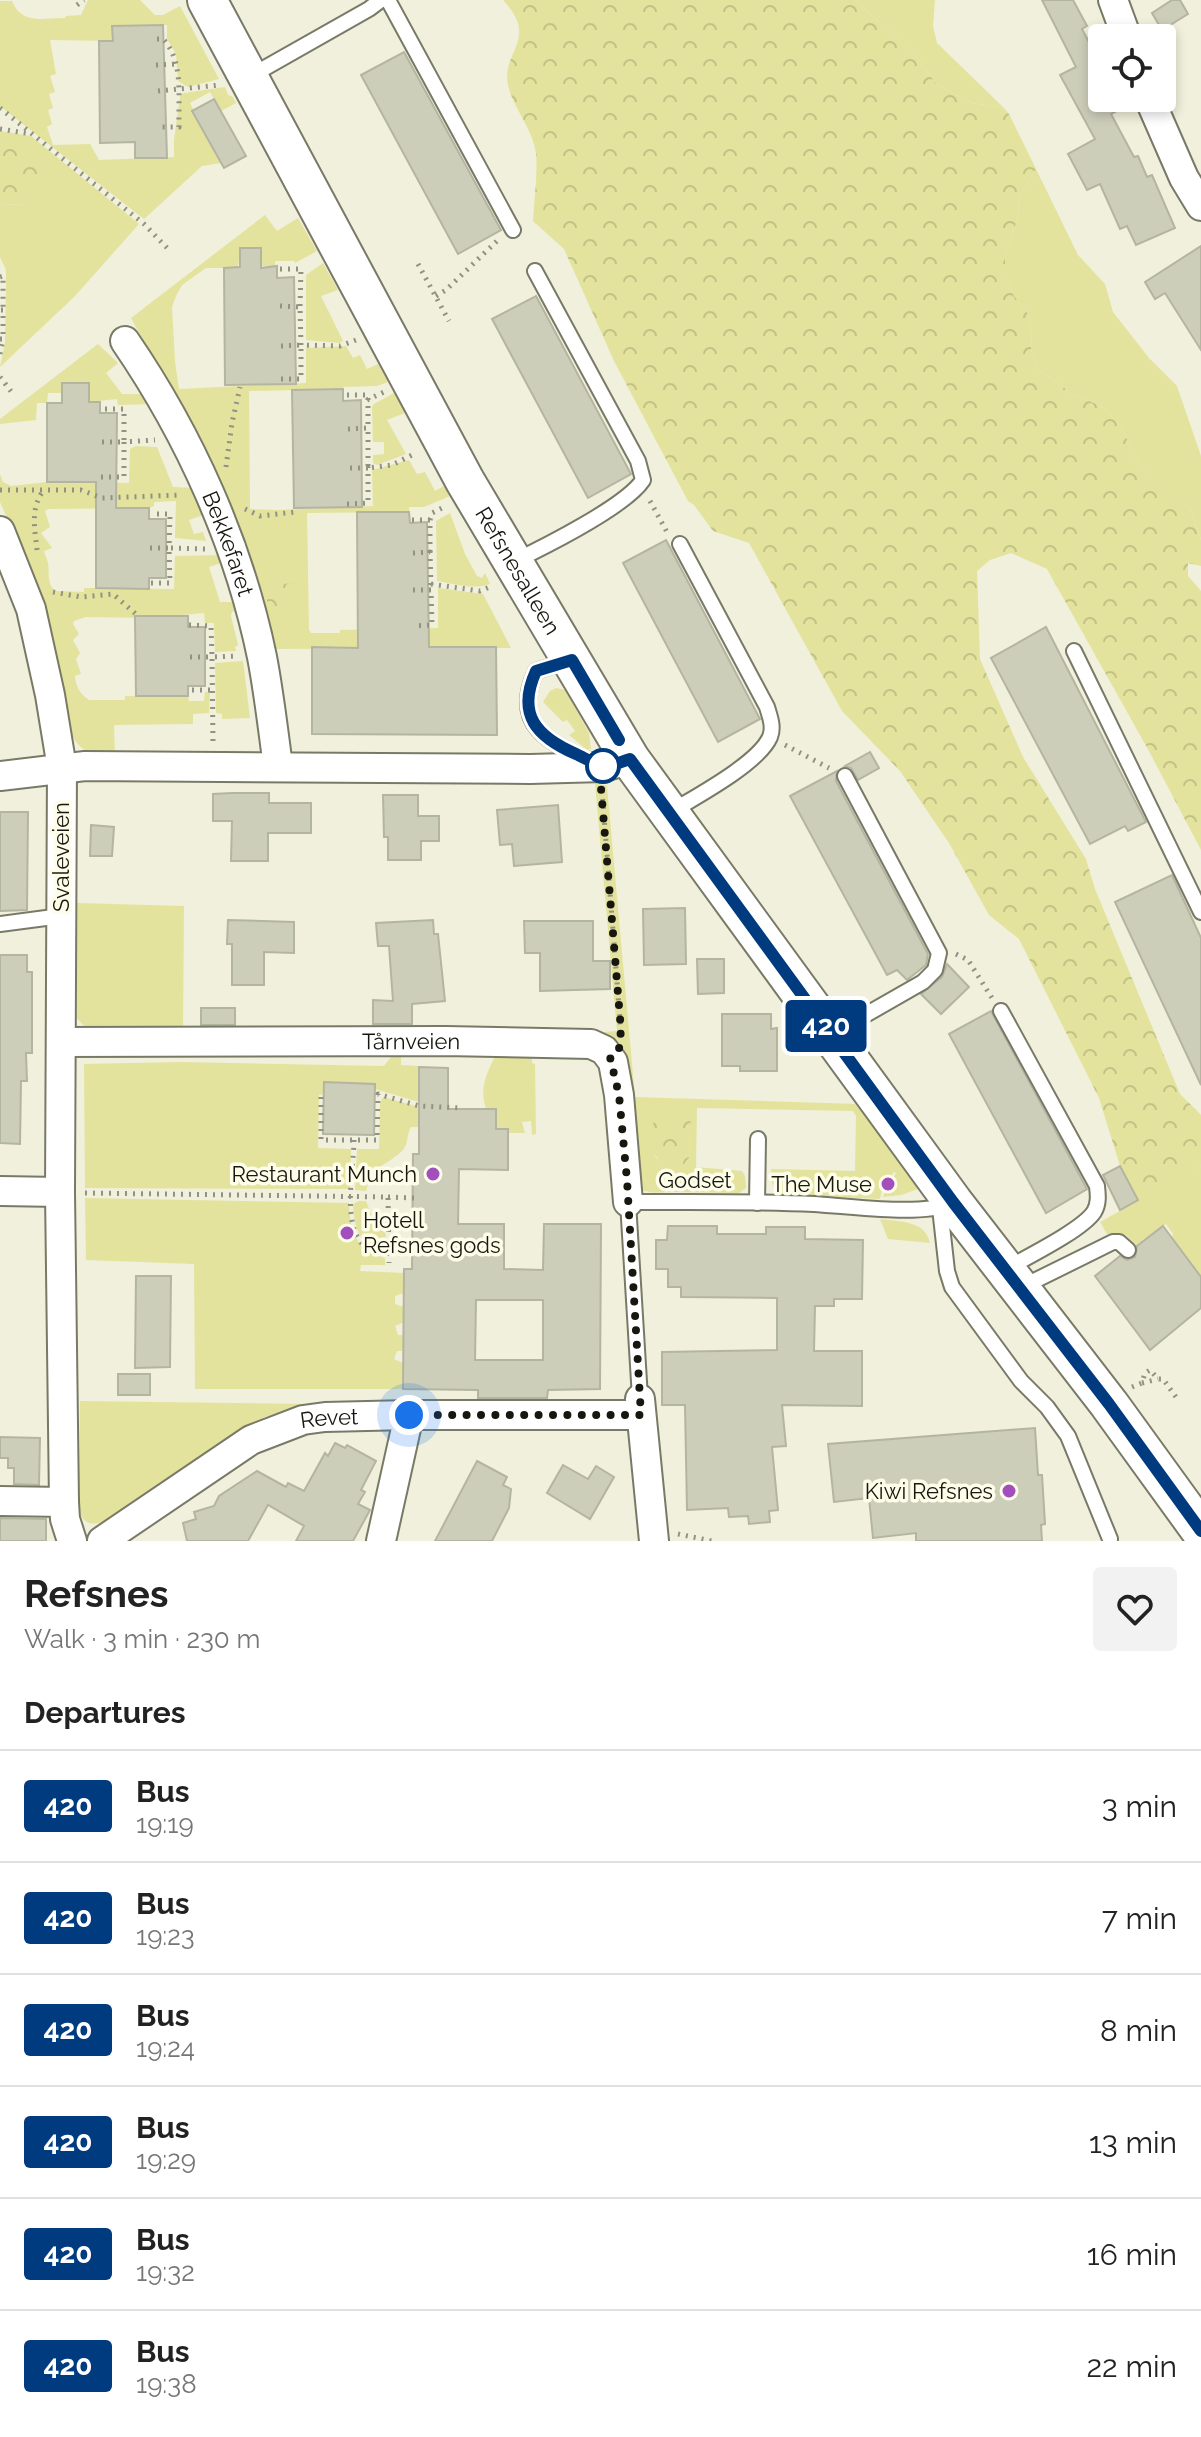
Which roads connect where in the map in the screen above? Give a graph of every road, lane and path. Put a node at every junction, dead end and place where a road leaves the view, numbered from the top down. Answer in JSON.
{"nodes":[{"id":1,"x":84,"y":0,"type":"edge"},
{"id":2,"x":207,"y":0,"type":"edge"},
{"id":3,"x":381,"y":0,"type":"edge"},
{"id":4,"x":388,"y":0,"type":"edge"},
{"id":5,"x":1113,"y":0,"type":"edge"},
{"id":6,"x":77,"y":5,"type":"dead end"},
{"id":7,"x":1122,"y":24,"type":"edge"},
{"id":8,"x":157,"y":39,"type":"dead end"},
{"id":9,"x":176,"y":64,"type":"junction"},
{"id":10,"x":156,"y":65,"type":"dead end"},
{"id":11,"x":237,"y":81,"type":"junction"},
{"id":12,"x":178,"y":90,"type":"junction"},
{"id":13,"x":158,"y":91,"type":"dead end"},
{"id":14,"x":0,"y":108,"type":"edge"},
{"id":15,"x":1155,"y":112,"type":"edge"},
{"id":16,"x":157,"y":127,"type":"dead end"},
{"id":17,"x":0,"y":129,"type":"edge"},
{"id":18,"x":32,"y":134,"type":"junction"},
{"id":19,"x":1201,"y":206,"type":"edge"},
{"id":20,"x":513,"y":230,"type":"joint"},
{"id":21,"x":171,"y":252,"type":"dead end"},
{"id":22,"x":418,"y":264,"type":"dead end"},
{"id":23,"x":280,"y":269,"type":"dead end"},
{"id":24,"x":535,"y":271,"type":"dead end"},
{"id":25,"x":0,"y":277,"type":"edge"},
{"id":26,"x":436,"y":296,"type":"junction"},
{"id":27,"x":280,"y":306,"type":"dead end"},
{"id":28,"x":300,"y":307,"type":"junction"},
{"id":29,"x":2,"y":310,"type":"edge"},
{"id":30,"x":449,"y":321,"type":"dead end"},
{"id":31,"x":1,"y":339,"type":"edge"},
{"id":32,"x":125,"y":341,"type":"dead end"},
{"id":33,"x":345,"y":343,"type":"dead end"},
{"id":34,"x":301,"y":345,"type":"junction"},
{"id":35,"x":281,"y":346,"type":"dead end"},
{"id":36,"x":0,"y":354,"type":"edge"},
{"id":37,"x":0,"y":377,"type":"edge"},
{"id":38,"x":281,"y":379,"type":"dead end"},
{"id":39,"x":240,"y":387,"type":"dead end"},
{"id":40,"x":386,"y":391,"type":"dead end"},
{"id":41,"x":13,"y":394,"type":"dead end"},
{"id":42,"x":347,"y":395,"type":"dead end"},
{"id":43,"x":367,"y":400,"type":"junction"},
{"id":44,"x":103,"y":409,"type":"dead end"},
{"id":45,"x":368,"y":428,"type":"junction"},
{"id":46,"x":348,"y":429,"type":"dead end"},
{"id":47,"x":102,"y":442,"type":"dead end"},
{"id":48,"x":124,"y":442,"type":"junction"},
{"id":49,"x":407,"y":457,"type":"dead end"},
{"id":50,"x":348,"y":468,"type":"dead end"},
{"id":51,"x":368,"y":468,"type":"junction"},
{"id":52,"x":101,"y":477,"type":"dead end"},
{"id":53,"x":0,"y":490,"type":"edge"},
{"id":54,"x":44,"y":490,"type":"junction"},
{"id":55,"x":208,"y":490,"type":"junction"},
{"id":56,"x":636,"y":491,"type":"junction"},
{"id":57,"x":347,"y":504,"type":"dead end"},
{"id":58,"x":448,"y":504,"type":"dead end"},
{"id":59,"x":244,"y":508,"type":"dead end"},
{"id":60,"x":295,"y":512,"type":"dead end"},
{"id":61,"x":151,"y":514,"type":"dead end"},
{"id":62,"x":412,"y":520,"type":"dead end"},
{"id":63,"x":430,"y":520,"type":"junction"},
{"id":64,"x":0,"y":531,"type":"edge"},
{"id":65,"x":680,"y":544,"type":"joint"},
{"id":66,"x":150,"y":548,"type":"dead end"},
{"id":67,"x":169,"y":548,"type":"junction"},
{"id":68,"x":232,"y":550,"type":"junction"},
{"id":69,"x":430,"y":552,"type":"junction"},
{"id":70,"x":38,"y":553,"type":"dead end"},
{"id":71,"x":413,"y":553,"type":"dead end"},
{"id":72,"x":504,"y":574,"type":"junction"},
{"id":73,"x":45,"y":582,"type":"dead end"},
{"id":74,"x":151,"y":583,"type":"dead end"},
{"id":75,"x":431,"y":587,"type":"junction"},
{"id":76,"x":413,"y":590,"type":"dead end"},
{"id":77,"x":137,"y":615,"type":"dead end"},
{"id":78,"x":189,"y":625,"type":"dead end"},
{"id":79,"x":414,"y":626,"type":"dead end"},
{"id":80,"x":1074,"y":651,"type":"dead end"},
{"id":81,"x":261,"y":656,"type":"junction"},
{"id":82,"x":190,"y":657,"type":"dead end"},
{"id":83,"x":212,"y":657,"type":"junction"},
{"id":84,"x":572,"y":660,"type":"junction"},
{"id":85,"x":192,"y":690,"type":"dead end"},
{"id":86,"x":212,"y":690,"type":"junction"},
{"id":87,"x":770,"y":737,"type":"junction"},
{"id":88,"x":617,"y":763,"type":"junction"},
{"id":89,"x":213,"y":766,"type":"junction"},
{"id":90,"x":278,"y":766,"type":"junction"},
{"id":91,"x":62,"y":768,"type":"junction"},
{"id":92,"x":0,"y":776,"type":"edge"},
{"id":93,"x":845,"y":776,"type":"joint"},
{"id":94,"x":669,"y":813,"type":"junction"},
{"id":95,"x":1201,"y":912,"type":"edge"},
{"id":96,"x":61,"y":916,"type":"junction"},
{"id":97,"x":0,"y":924,"type":"edge"},
{"id":98,"x":939,"y":953,"type":"junction"},
{"id":99,"x":1001,"y":1011,"type":"joint"},
{"id":100,"x":832,"y":1034,"type":"junction"},
{"id":101,"x":61,"y":1042,"type":"junction"},
{"id":102,"x":610,"y":1057,"type":"junction"},
{"id":103,"x":321,"y":1097,"type":"dead end"},
{"id":104,"x":463,"y":1108,"type":"dead end"},
{"id":105,"x":758,"y":1139,"type":"dead end"},
{"id":106,"x":354,"y":1140,"type":"junction"},
{"id":107,"x":0,"y":1191,"type":"edge"},
{"id":108,"x":60,"y":1192,"type":"junction"},
{"id":109,"x":351,"y":1197,"type":"junction"},
{"id":110,"x":388,"y":1197,"type":"junction"},
{"id":111,"x":414,"y":1198,"type":"dead end"},
{"id":112,"x":628,"y":1202,"type":"junction"},
{"id":113,"x":757,"y":1203,"type":"junction"},
{"id":114,"x":946,"y":1205,"type":"junction"},
{"id":115,"x":1128,"y":1250,"type":"dead end"},
{"id":116,"x":388,"y":1254,"type":"junction"},
{"id":117,"x":389,"y":1263,"type":"dead end"},
{"id":118,"x":1013,"y":1279,"type":"junction"},
{"id":119,"x":1158,"y":1379,"type":"junction"},
{"id":120,"x":1142,"y":1383,"type":"junction"},
{"id":121,"x":1123,"y":1393,"type":"dead end"},
{"id":122,"x":1176,"y":1397,"type":"dead end"},
{"id":123,"x":640,"y":1407,"type":"junction"},
{"id":124,"x":409,"y":1415,"type":"junction"},
{"id":125,"x":0,"y":1501,"type":"edge"},
{"id":126,"x":64,"y":1502,"type":"junction"},
{"id":127,"x":1201,"y":1531,"type":"edge"},
{"id":128,"x":1110,"y":1539,"type":"dead end"},
{"id":129,"x":72,"y":1541,"type":"edge"},
{"id":130,"x":102,"y":1541,"type":"edge"},
{"id":131,"x":381,"y":1541,"type":"edge"},
{"id":132,"x":654,"y":1541,"type":"edge"}],
"edges":[{"from":1,"to":6,"type":"path"},
{"from":2,"to":11,"type":"street","name":"Refsnesalleen"},
{"from":3,"to":11,"type":"lane"},
{"from":4,"to":20,"type":"lane"},
{"from":5,"to":7,"type":"street"},
{"from":8,"to":9,"type":"path"},
{"from":9,"to":10,"type":"path"},
{"from":9,"to":12,"type":"path"},
{"from":11,"to":12,"type":"path"},
{"from":11,"to":72,"type":"street","name":"Refsnesalleen"},
{"from":12,"to":13,"type":"path"},
{"from":12,"to":16,"type":"path"},
{"from":14,"to":18,"type":"path"},
{"from":15,"to":19,"type":"street"},
{"from":17,"to":18,"type":"path"},
{"from":18,"to":21,"type":"path"},
{"from":20,"to":26,"type":"path"},
{"from":22,"to":26,"type":"path"},
{"from":23,"to":28,"type":"path"},
{"from":24,"to":56,"type":"lane"},
{"from":25,"to":29,"type":"path"},
{"from":26,"to":30,"type":"path"},
{"from":27,"to":28,"type":"path"},
{"from":28,"to":34,"type":"path"},
{"from":29,"to":31,"type":"path"},
{"from":31,"to":36,"type":"path"},
{"from":32,"to":55,"type":"street","name":"Bekkefaret"},
{"from":33,"to":34,"type":"path"},
{"from":34,"to":35,"type":"path"},
{"from":34,"to":38,"type":"path"},
{"from":37,"to":41,"type":"path"},
{"from":39,"to":55,"type":"path"},
{"from":40,"to":43,"type":"path"},
{"from":42,"to":43,"type":"path"},
{"from":43,"to":45,"type":"path"},
{"from":44,"to":48,"type":"path"},
{"from":45,"to":46,"type":"path"},
{"from":45,"to":51,"type":"path"},
{"from":47,"to":48,"type":"path"},
{"from":48,"to":52,"type":"path"},
{"from":49,"to":51,"type":"path"},
{"from":50,"to":51,"type":"path"},
{"from":51,"to":57,"type":"path"},
{"from":53,"to":54,"type":"path"},
{"from":54,"to":55,"type":"path"},
{"from":54,"to":70,"type":"path"},
{"from":55,"to":68,"type":"street","name":"Bekkefaret"},
{"from":56,"to":65,"type":"path"},
{"from":56,"to":72,"type":"lane"},
{"from":58,"to":63,"type":"path"},
{"from":59,"to":60,"type":"path"},
{"from":61,"to":67,"type":"path"},
{"from":62,"to":63,"type":"path"},
{"from":63,"to":69,"type":"path"},
{"from":64,"to":91,"type":"street","name":"Svaleveien"},
{"from":65,"to":87,"type":"lane"},
{"from":66,"to":67,"type":"path"},
{"from":67,"to":68,"type":"path"},
{"from":67,"to":74,"type":"path"},
{"from":68,"to":81,"type":"street","name":"Bekkefaret"},
{"from":69,"to":71,"type":"path"},
{"from":69,"to":75,"type":"path"},
{"from":72,"to":75,"type":"path"},
{"from":72,"to":84,"type":"street","name":"Refsnesalleen"},
{"from":73,"to":77,"type":"path"},
{"from":75,"to":76,"type":"path"},
{"from":75,"to":79,"type":"path"},
{"from":78,"to":83,"type":"path"},
{"from":80,"to":95,"type":"lane"},
{"from":81,"to":83,"type":"path"},
{"from":81,"to":90,"type":"street","name":"Bekkefaret"},
{"from":82,"to":83,"type":"path"},
{"from":83,"to":86,"type":"path"},
{"from":84,"to":88,"type":"street","name":"Refsnesalleen"},
{"from":84,"to":88,"type":"lane"},
{"from":85,"to":86,"type":"path"},
{"from":86,"to":89,"type":"path"},
{"from":87,"to":93,"type":"path"},
{"from":87,"to":94,"type":"lane"},
{"from":88,"to":90,"type":"street"},
{"from":88,"to":94,"type":"street","name":"Refsnesalleen"},
{"from":88,"to":102,"type":"path"},
{"from":89,"to":90,"type":"street"},
{"from":89,"to":91,"type":"street"},
{"from":91,"to":92,"type":"street"},
{"from":91,"to":96,"type":"street","name":"Svaleveien"},
{"from":93,"to":98,"type":"lane"},
{"from":94,"to":100,"type":"street","name":"Refsnesalleen"},
{"from":96,"to":97,"type":"lane"},
{"from":96,"to":101,"type":"street","name":"Svaleveien"},
{"from":98,"to":99,"type":"path"},
{"from":98,"to":100,"type":"lane"},
{"from":99,"to":118,"type":"lane"},
{"from":100,"to":114,"type":"street","name":"Refsnesalleen"},
{"from":101,"to":102,"type":"street","name":"Tårnveien"},
{"from":101,"to":108,"type":"street","name":"Svaleveien"},
{"from":102,"to":112,"type":"street"},
{"from":103,"to":106,"type":"path"},
{"from":104,"to":106,"type":"path"},
{"from":105,"to":113,"type":"lane"},
{"from":106,"to":109,"type":"path"},
{"from":107,"to":108,"type":"street"},
{"from":108,"to":109,"type":"path"},
{"from":108,"to":126,"type":"street","name":"Svaleveien"},
{"from":109,"to":110,"type":"path"},
{"from":109,"to":116,"type":"path"},
{"from":110,"to":111,"type":"path"},
{"from":110,"to":116,"type":"path"},
{"from":112,"to":113,"type":"lane","name":"Godset"},
{"from":112,"to":123,"type":"lane"},
{"from":113,"to":114,"type":"lane","name":"Godset"},
{"from":114,"to":118,"type":"street","name":"Refsnesalleen"},
{"from":114,"to":128,"type":"lane"},
{"from":115,"to":118,"type":"lane"},
{"from":116,"to":117,"type":"path"},
{"from":118,"to":127,"type":"street","name":"Refsnesalleen"},
{"from":119,"to":120,"type":"path"},
{"from":119,"to":120,"type":"path"},
{"from":119,"to":122,"type":"path"},
{"from":120,"to":121,"type":"path"},
{"from":123,"to":124,"type":"street","name":"Revet"},
{"from":123,"to":132,"type":"street"},
{"from":124,"to":130,"type":"street","name":"Revet"},
{"from":124,"to":131,"type":"street"},
{"from":125,"to":126,"type":"street"},
{"from":126,"to":129,"type":"street","name":"Svaleveien"}]}
